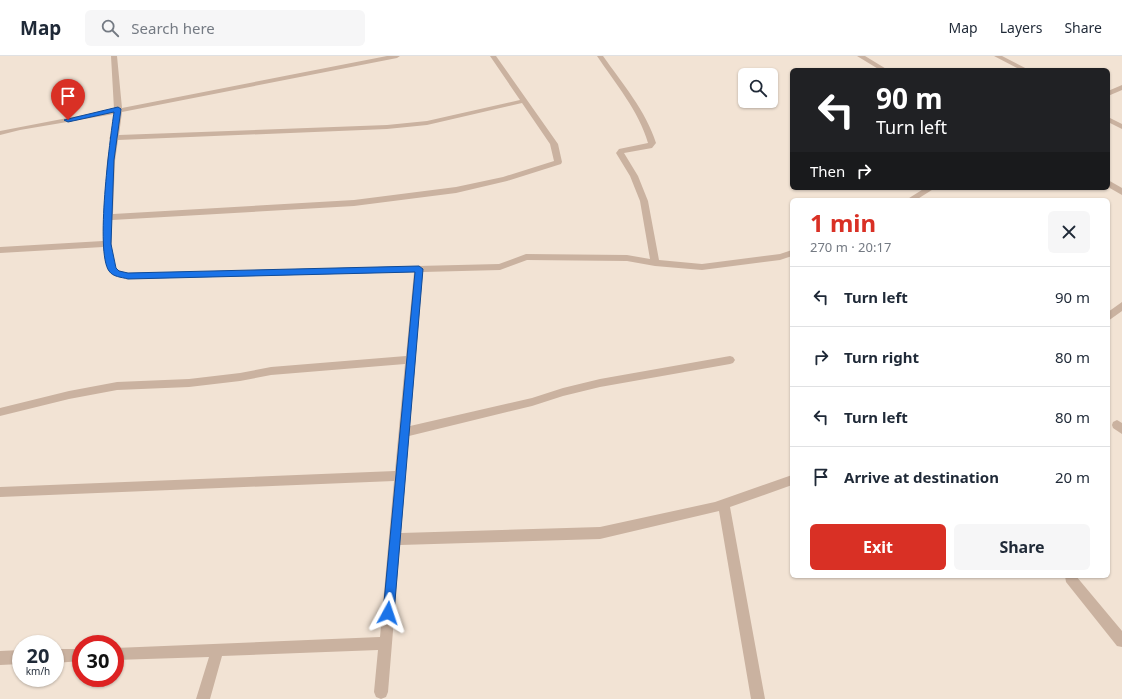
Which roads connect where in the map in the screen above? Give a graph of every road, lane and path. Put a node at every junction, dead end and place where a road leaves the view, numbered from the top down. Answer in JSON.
{"nodes":[{"id":1,"x":114,"y":56,"type":"edge"},
{"id":2,"x":397,"y":56,"type":"edge"},
{"id":3,"x":493,"y":56,"type":"edge"},
{"id":4,"x":600,"y":56,"type":"edge"},
{"id":5,"x":860,"y":56,"type":"edge"},
{"id":6,"x":997,"y":56,"type":"edge"},
{"id":7,"x":881,"y":68,"type":"edge"},
{"id":8,"x":1022,"y":68,"type":"edge"},
{"id":9,"x":1122,"y":87,"type":"edge"},
{"id":10,"x":1110,"y":93,"type":"edge"},
{"id":11,"x":523,"y":101,"type":"junction"},
{"id":12,"x":118,"y":109,"type":"junction"},
{"id":13,"x":1110,"y":120,"type":"edge"},
{"id":14,"x":1122,"y":127,"type":"edge"},
{"id":15,"x":0,"y":133,"type":"edge"},
{"id":16,"x":113,"y":138,"type":"junction"},
{"id":17,"x":1110,"y":184,"type":"edge"},
{"id":18,"x":928,"y":190,"type":"edge"},
{"id":19,"x":1122,"y":192,"type":"edge"},
{"id":20,"x":914,"y":198,"type":"edge"},
{"id":21,"x":109,"y":217,"type":"junction"},
{"id":22,"x":107,"y":244,"type":"junction"},
{"id":23,"x":0,"y":250,"type":"edge"},
{"id":24,"x":790,"y":254,"type":"edge"},
{"id":25,"x":655,"y":263,"type":"junction"},
{"id":26,"x":419,"y":269,"type":"junction"},
{"id":27,"x":1122,"y":306,"type":"edge"},
{"id":28,"x":1110,"y":315,"type":"edge"},
{"id":29,"x":411,"y":360,"type":"junction"},
{"id":30,"x":730,"y":360,"type":"dead end"},
{"id":31,"x":0,"y":412,"type":"edge"},
{"id":32,"x":405,"y":432,"type":"junction"},
{"id":33,"x":401,"y":476,"type":"junction"},
{"id":34,"x":790,"y":481,"type":"edge"},
{"id":35,"x":0,"y":492,"type":"edge"},
{"id":36,"x":724,"y":504,"type":"junction"},
{"id":37,"x":396,"y":539,"type":"junction"},
{"id":38,"x":1070,"y":578,"type":"dead end"},
{"id":39,"x":1122,"y":641,"type":"edge"},
{"id":40,"x":385,"y":643,"type":"junction"},
{"id":41,"x":218,"y":650,"type":"junction"},
{"id":42,"x":124,"y":654,"type":"edge"},
{"id":43,"x":12,"y":657,"type":"edge"},
{"id":44,"x":0,"y":658,"type":"edge"},
{"id":45,"x":381,"y":692,"type":"dead end"},
{"id":46,"x":203,"y":699,"type":"edge"},
{"id":47,"x":758,"y":699,"type":"edge"}],
"edges":[{"from":1,"to":12,"type":"street"},
{"from":2,"to":12,"type":"street"},
{"from":3,"to":11,"type":"street"},
{"from":4,"to":25,"type":"street"},
{"from":5,"to":7,"type":"street"},
{"from":6,"to":8,"type":"street"},
{"from":9,"to":10,"type":"street"},
{"from":11,"to":16,"type":"street"},
{"from":11,"to":21,"type":"street"},
{"from":12,"to":15,"type":"street"},
{"from":12,"to":16,"type":"street"},
{"from":13,"to":14,"type":"street"},
{"from":16,"to":21,"type":"street"},
{"from":17,"to":19,"type":"street"},
{"from":18,"to":20,"type":"street"},
{"from":21,"to":22,"type":"street"},
{"from":22,"to":23,"type":"street"},
{"from":22,"to":26,"type":"street"},
{"from":24,"to":25,"type":"street"},
{"from":25,"to":26,"type":"street"},
{"from":26,"to":29,"type":"street"},
{"from":27,"to":28,"type":"street"},
{"from":29,"to":31,"type":"street"},
{"from":29,"to":32,"type":"street"},
{"from":30,"to":32,"type":"street"},
{"from":32,"to":33,"type":"street"},
{"from":33,"to":35,"type":"street"},
{"from":33,"to":37,"type":"street"},
{"from":34,"to":36,"type":"street"},
{"from":36,"to":37,"type":"street"},
{"from":36,"to":47,"type":"street"},
{"from":37,"to":40,"type":"street"},
{"from":38,"to":39,"type":"street"},
{"from":40,"to":41,"type":"street"},
{"from":40,"to":45,"type":"street"},
{"from":41,"to":42,"type":"street"},
{"from":41,"to":46,"type":"street"},
{"from":43,"to":44,"type":"street"}]}
